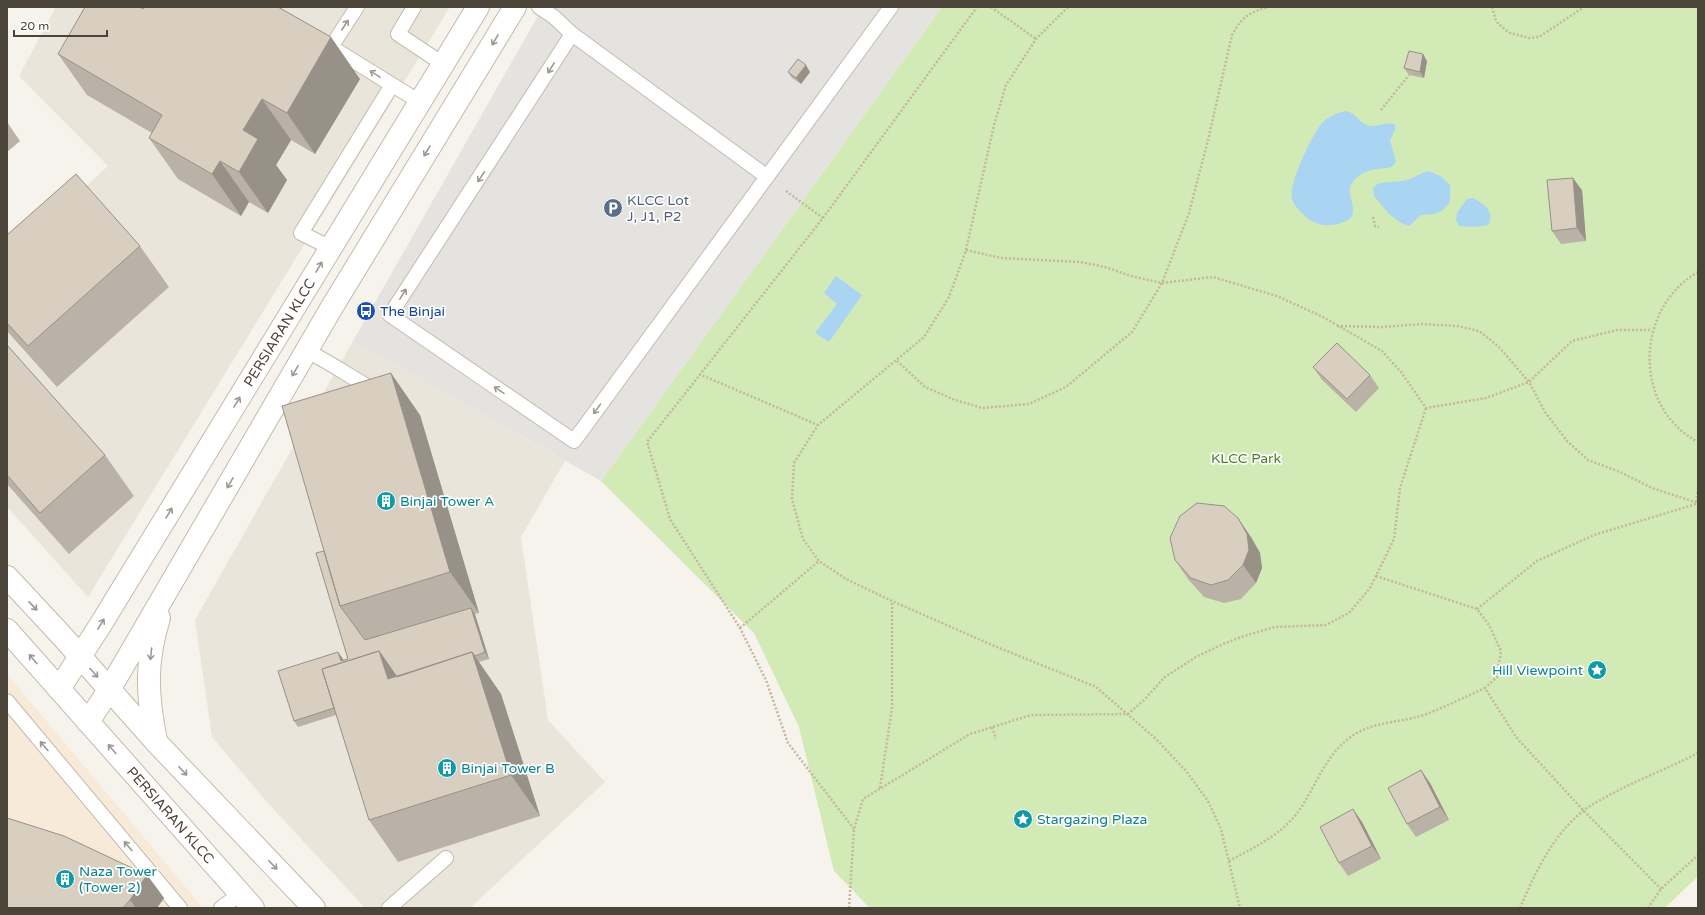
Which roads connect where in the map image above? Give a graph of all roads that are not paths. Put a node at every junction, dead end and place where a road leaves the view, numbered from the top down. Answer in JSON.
{"nodes":[{"id":1,"x":357,"y":7,"type":"edge"},
{"id":2,"x":414,"y":7,"type":"edge"},
{"id":3,"x":478,"y":7,"type":"edge"},
{"id":4,"x":515,"y":7,"type":"edge"},
{"id":5,"x":539,"y":7,"type":"edge"},
{"id":6,"x":891,"y":7,"type":"edge"},
{"id":7,"x":572,"y":34,"type":"junction"},
{"id":8,"x":443,"y":64,"type":"junction"},
{"id":9,"x":392,"y":85,"type":"junction"},
{"id":10,"x":420,"y":102,"type":"junction"},
{"id":11,"x":766,"y":176,"type":"junction"},
{"id":12,"x":331,"y":248,"type":"junction"},
{"id":13,"x":308,"y":286,"type":"junction"},
{"id":14,"x":332,"y":307,"type":"junction"},
{"id":15,"x":307,"y":351,"type":"junction"},
{"id":16,"x":376,"y":391,"type":"edge"},
{"id":17,"x":7,"y":577,"type":"edge"},
{"id":18,"x":167,"y":590,"type":"junction"},
{"id":19,"x":7,"y":630,"type":"edge"},
{"id":20,"x":80,"y":657,"type":"junction"},
{"id":21,"x":59,"y":689,"type":"junction"},
{"id":22,"x":109,"y":690,"type":"junction"},
{"id":23,"x":7,"y":701,"type":"edge"},
{"id":24,"x":88,"y":722,"type":"junction"},
{"id":25,"x":156,"y":743,"type":"junction"},
{"id":26,"x":446,"y":858,"type":"dead end"},
{"id":27,"x":246,"y":901,"type":"edge"},
{"id":28,"x":180,"y":908,"type":"edge"},
{"id":29,"x":221,"y":908,"type":"edge"},
{"id":30,"x":314,"y":908,"type":"edge"},
{"id":31,"x":389,"y":908,"type":"edge"}],
"edges":[{"from":9,"to":1,"type":"lane","one_way":true},
{"from":2,"to":8,"type":"lane"},
{"from":3,"to":8,"type":"street","name":"PERSIARAN KLCC"},
{"from":4,"to":14,"type":"street","one_way":true},
{"from":5,"to":7,"type":"lane"},
{"from":6,"to":11,"type":"lane"},
{"from":7,"to":11,"type":"lane"},
{"from":7,"to":11,"type":"lane"},
{"from":8,"to":10,"type":"street","name":"PERSIARAN KLCC"},
{"from":9,"to":10,"type":"lane"},
{"from":9,"to":12,"type":"lane"},
{"from":10,"to":12,"type":"street","name":"PERSIARAN KLCC"},
{"from":13,"to":12,"type":"street","name":"PERSIARAN KLCC","one_way":true},
{"from":13,"to":14,"type":"street"},
{"from":20,"to":13,"type":"street","name":"PERSIARAN KLCC","one_way":true},
{"from":14,"to":15,"type":"street"},
{"from":15,"to":16,"type":"lane"},
{"from":15,"to":18,"type":"street","one_way":true},
{"from":17,"to":20,"type":"street","one_way":true},
{"from":18,"to":22,"type":"street"},
{"from":18,"to":25,"type":"street","one_way":true},
{"from":21,"to":19,"type":"street","one_way":true},
{"from":20,"to":21,"type":"street","name":"PERSIARAN KLCC"},
{"from":20,"to":22,"type":"street","one_way":true},
{"from":21,"to":24,"type":"street","name":"PERSIARAN KLCC"},
{"from":22,"to":24,"type":"street"},
{"from":22,"to":25,"type":"street"},
{"from":28,"to":23,"type":"lane","one_way":true},
{"from":27,"to":24,"type":"street","name":"PERSIARAN KLCC","one_way":true},
{"from":25,"to":30,"type":"street","one_way":true},
{"from":26,"to":31,"type":"lane"},
{"from":27,"to":29,"type":"lane"}]}
